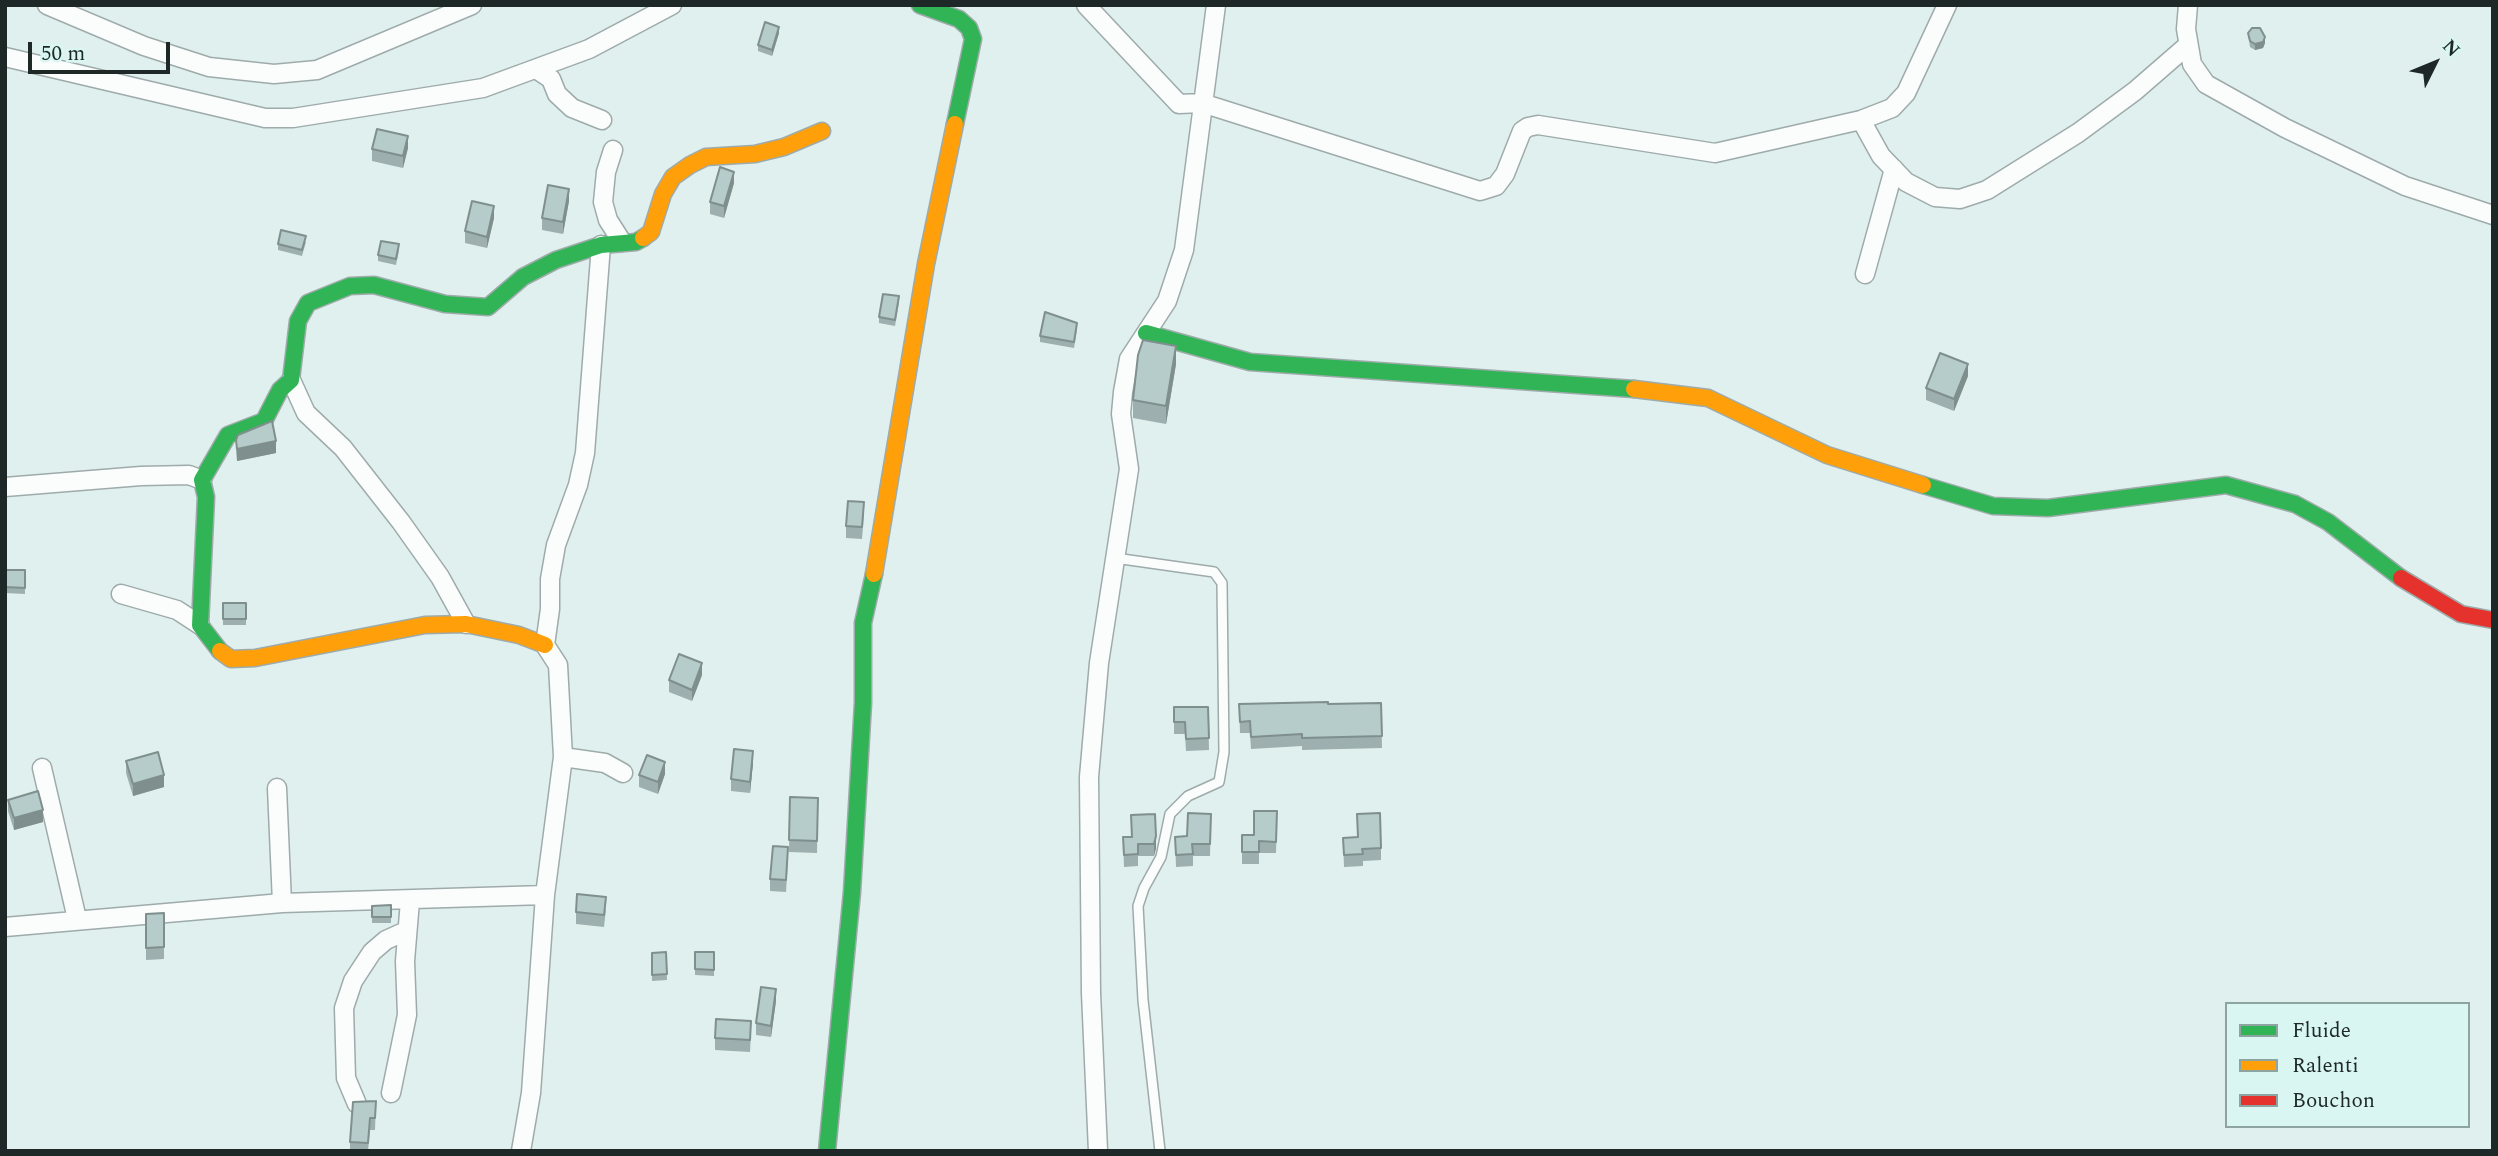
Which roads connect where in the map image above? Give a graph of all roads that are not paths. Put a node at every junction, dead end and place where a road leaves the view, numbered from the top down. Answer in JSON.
{"nodes":[{"id":1,"x":47,"y":5,"type":"edge"},
{"id":2,"x":472,"y":5,"type":"edge"},
{"id":3,"x":672,"y":5,"type":"edge"},
{"id":4,"x":920,"y":5,"type":"edge"},
{"id":5,"x":1086,"y":5,"type":"edge"},
{"id":6,"x":1216,"y":5,"type":"edge"},
{"id":7,"x":1947,"y":5,"type":"edge"},
{"id":8,"x":2188,"y":5,"type":"edge"},
{"id":9,"x":2188,"y":45,"type":"junction"},
{"id":10,"x":5,"y":57,"type":"edge"},
{"id":11,"x":536,"y":69,"type":"junction"},
{"id":12,"x":1202,"y":103,"type":"junction"},
{"id":13,"x":603,"y":120,"type":"dead end"},
{"id":14,"x":1861,"y":120,"type":"junction"},
{"id":15,"x":822,"y":131,"type":"dead end"},
{"id":16,"x":613,"y":150,"type":"dead end"},
{"id":17,"x":1894,"y":169,"type":"junction"},
{"id":18,"x":2493,"y":215,"type":"edge"},
{"id":19,"x":622,"y":242,"type":"junction"},
{"id":20,"x":601,"y":245,"type":"junction"},
{"id":21,"x":1865,"y":274,"type":"dead end"},
{"id":22,"x":1146,"y":333,"type":"junction"},
{"id":23,"x":291,"y":380,"type":"junction"},
{"id":24,"x":202,"y":480,"type":"junction"},
{"id":25,"x":5,"y":487,"type":"edge"},
{"id":26,"x":1115,"y":558,"type":"junction"},
{"id":27,"x":121,"y":594,"type":"dead end"},
{"id":28,"x":2493,"y":620,"type":"edge"},
{"id":29,"x":467,"y":624,"type":"junction"},
{"id":30,"x":200,"y":625,"type":"junction"},
{"id":31,"x":545,"y":645,"type":"junction"},
{"id":32,"x":563,"y":757,"type":"junction"},
{"id":33,"x":41,"y":768,"type":"dead end"},
{"id":34,"x":624,"y":773,"type":"dead end"},
{"id":35,"x":277,"y":788,"type":"dead end"},
{"id":36,"x":545,"y":895,"type":"junction"},
{"id":37,"x":410,"y":901,"type":"junction"},
{"id":38,"x":282,"y":903,"type":"junction"},
{"id":39,"x":77,"y":919,"type":"junction"},
{"id":40,"x":5,"y":927,"type":"edge"},
{"id":41,"x":406,"y":931,"type":"junction"},
{"id":42,"x":391,"y":1094,"type":"dead end"},
{"id":43,"x":357,"y":1104,"type":"edge"},
{"id":44,"x":520,"y":1151,"type":"edge"},
{"id":45,"x":827,"y":1151,"type":"edge"},
{"id":46,"x":1098,"y":1151,"type":"edge"},
{"id":47,"x":1160,"y":1151,"type":"edge"}],
"edges":[{"from":1,"to":2,"type":"street"},
{"from":3,"to":11,"type":"street"},
{"from":4,"to":45,"type":"street"},
{"from":5,"to":12,"type":"street"},
{"from":6,"to":12,"type":"street"},
{"from":7,"to":14,"type":"street"},
{"from":8,"to":9,"type":"street"},
{"from":9,"to":17,"type":"street"},
{"from":9,"to":18,"type":"street"},
{"from":10,"to":11,"type":"street"},
{"from":11,"to":13,"type":"street"},
{"from":12,"to":14,"type":"street"},
{"from":12,"to":22,"type":"street"},
{"from":14,"to":17,"type":"street"},
{"from":15,"to":19,"type":"street"},
{"from":16,"to":19,"type":"street"},
{"from":17,"to":21,"type":"street"},
{"from":19,"to":20,"type":"street"},
{"from":20,"to":23,"type":"street"},
{"from":20,"to":31,"type":"street"},
{"from":22,"to":26,"type":"street"},
{"from":22,"to":28,"type":"street"},
{"from":23,"to":24,"type":"street"},
{"from":23,"to":29,"type":"street"},
{"from":24,"to":25,"type":"street"},
{"from":24,"to":30,"type":"street"},
{"from":26,"to":46,"type":"street"},
{"from":26,"to":47,"type":"lane"},
{"from":27,"to":30,"type":"street"},
{"from":29,"to":30,"type":"street"},
{"from":29,"to":31,"type":"street"},
{"from":31,"to":32,"type":"street"},
{"from":32,"to":34,"type":"street"},
{"from":32,"to":36,"type":"street"},
{"from":33,"to":39,"type":"street"},
{"from":35,"to":38,"type":"street"},
{"from":36,"to":37,"type":"street"},
{"from":36,"to":44,"type":"street"},
{"from":37,"to":38,"type":"street"},
{"from":37,"to":41,"type":"street"},
{"from":38,"to":39,"type":"street"},
{"from":39,"to":40,"type":"street"},
{"from":41,"to":42,"type":"street"},
{"from":41,"to":43,"type":"street"}]}
